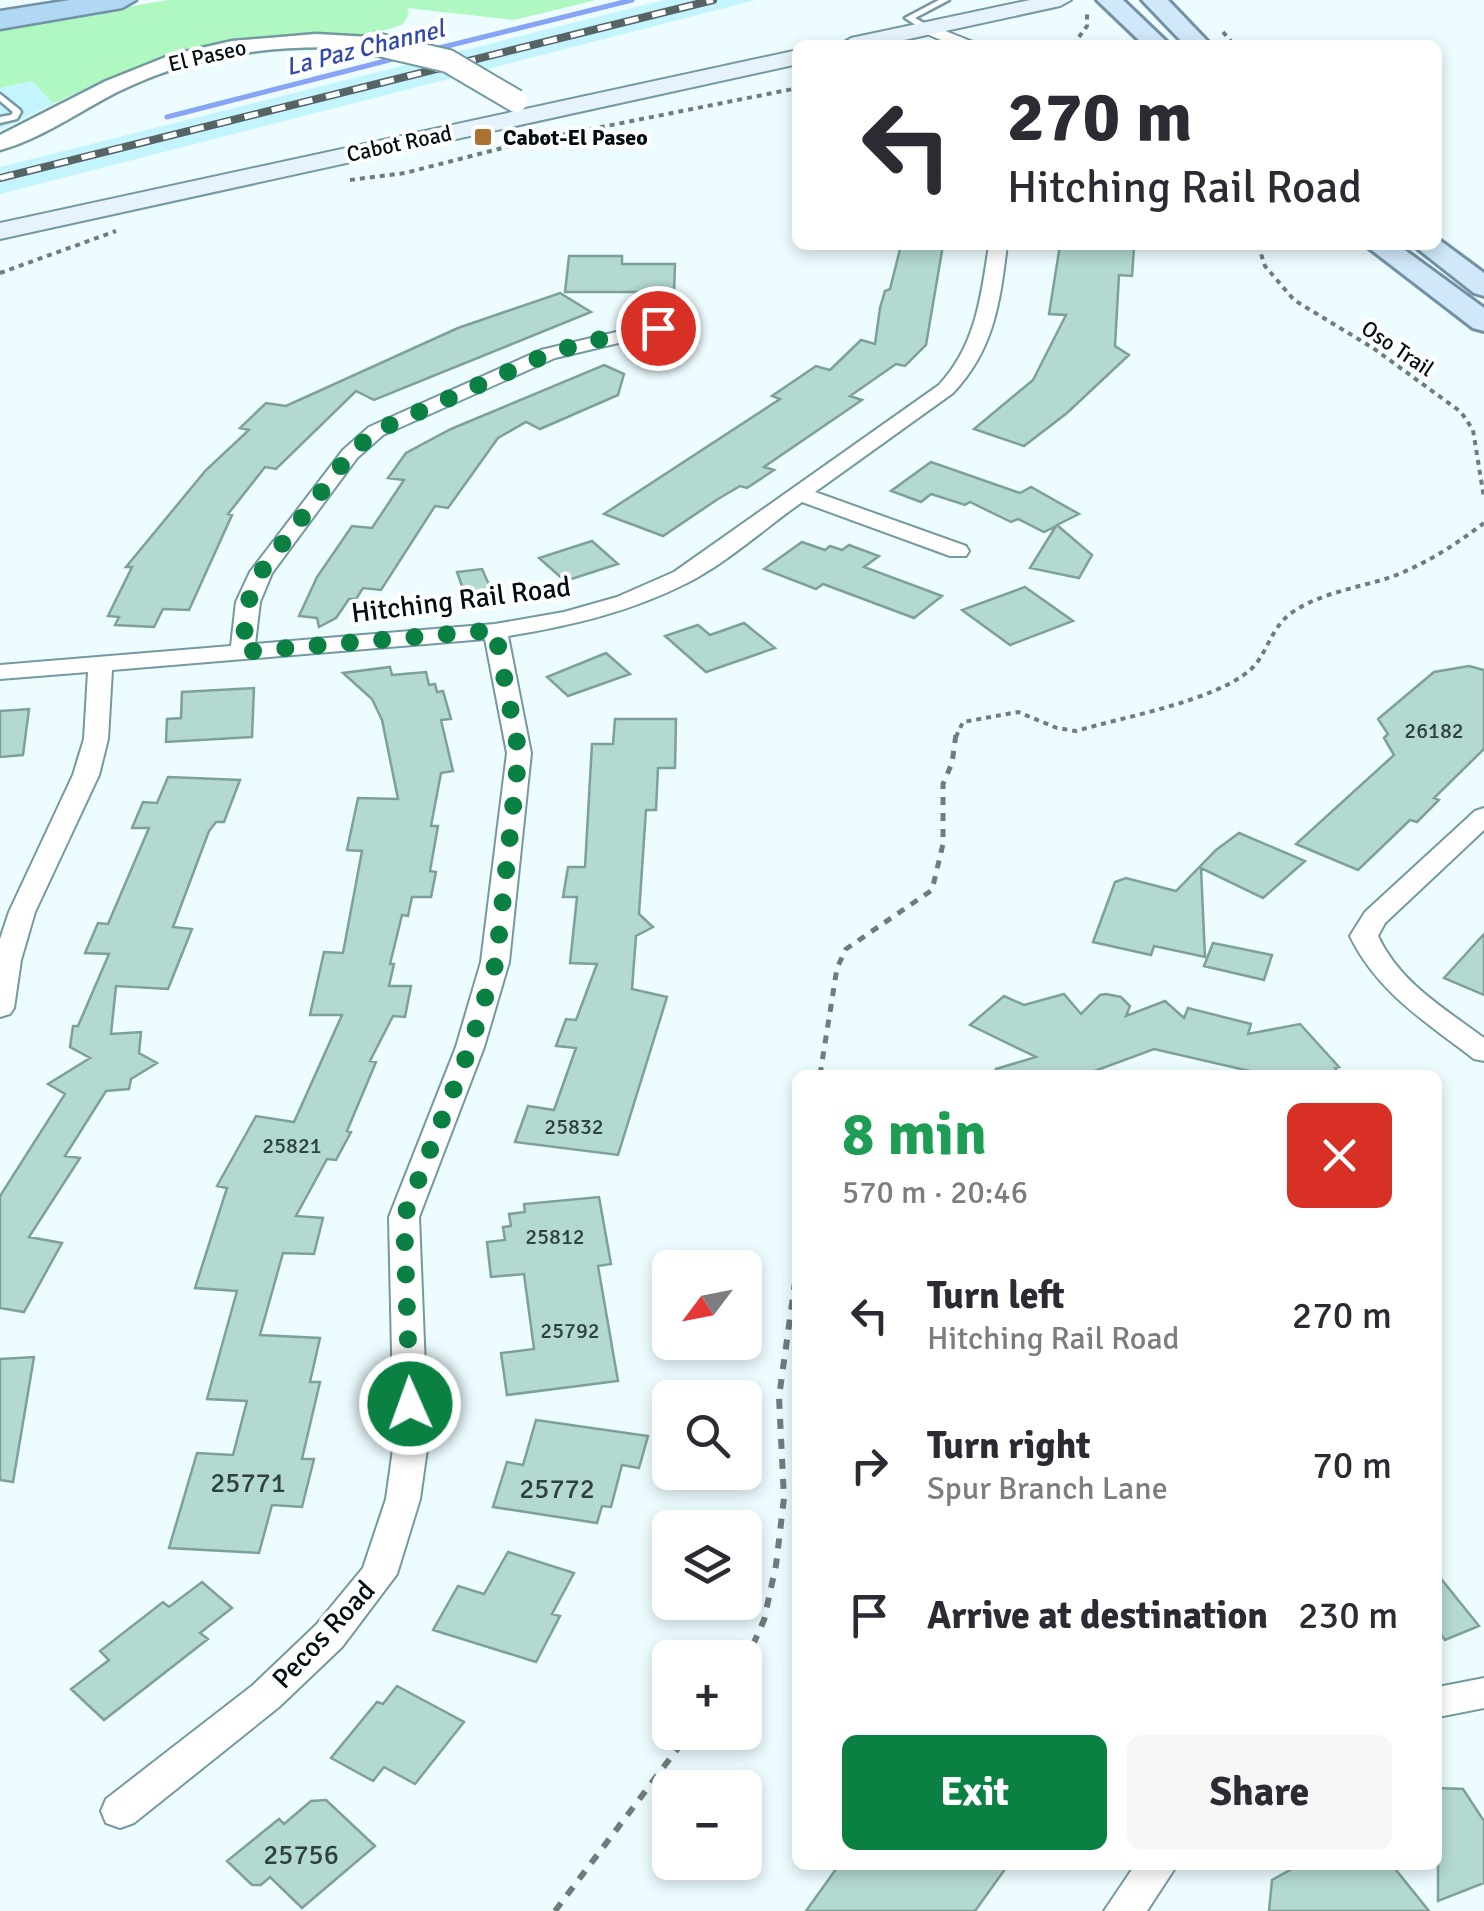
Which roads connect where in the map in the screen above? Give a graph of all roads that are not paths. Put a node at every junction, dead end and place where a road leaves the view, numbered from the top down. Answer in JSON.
{"nodes":[{"id":1,"x":122,"y":0,"type":"edge"},
{"id":2,"x":945,"y":0,"type":"edge"},
{"id":3,"x":1060,"y":0,"type":"edge"},
{"id":4,"x":1109,"y":0,"type":"edge"},
{"id":5,"x":1154,"y":0,"type":"edge"},
{"id":6,"x":0,"y":20,"type":"edge"},
{"id":7,"x":936,"y":37,"type":"edge"},
{"id":8,"x":904,"y":40,"type":"edge"},
{"id":9,"x":1153,"y":40,"type":"edge"},
{"id":10,"x":1195,"y":40,"type":"edge"},
{"id":11,"x":792,"y":58,"type":"edge"},
{"id":12,"x":0,"y":97,"type":"edge"},
{"id":13,"x":525,"y":108,"type":"junction"},
{"id":14,"x":0,"y":120,"type":"edge"},
{"id":15,"x":0,"y":143,"type":"edge"},
{"id":16,"x":0,"y":231,"type":"edge"},
{"id":17,"x":997,"y":250,"type":"edge"},
{"id":18,"x":1385,"y":250,"type":"edge"},
{"id":19,"x":1433,"y":250,"type":"edge"},
{"id":20,"x":1484,"y":287,"type":"edge"},
{"id":21,"x":1484,"y":322,"type":"edge"},
{"id":22,"x":658,"y":328,"type":"dead end"},
{"id":23,"x":800,"y":494,"type":"junction"},
{"id":24,"x":958,"y":551,"type":"dead end"},
{"id":25,"x":495,"y":630,"type":"junction"},
{"id":26,"x":242,"y":652,"type":"junction"},
{"id":27,"x":100,"y":664,"type":"junction"},
{"id":28,"x":0,"y":672,"type":"edge"},
{"id":29,"x":1484,"y":816,"type":"edge"},
{"id":30,"x":0,"y":1008,"type":"edge"},
{"id":31,"x":1484,"y":1052,"type":"edge"},
{"id":32,"x":1484,"y":1693,"type":"edge"},
{"id":33,"x":1442,"y":1701,"type":"edge"},
{"id":34,"x":120,"y":1810,"type":"dead end"},
{"id":35,"x":1154,"y":1870,"type":"edge"},
{"id":36,"x":1124,"y":1911,"type":"edge"}],
"edges":[{"from":1,"to":6,"type":"highway"},
{"from":2,"to":7,"type":"lane"},
{"from":3,"to":7,"type":"main road"},
{"from":4,"to":9,"type":"main road"},
{"from":5,"to":10,"type":"main road"},
{"from":7,"to":8,"type":"main road"},
{"from":11,"to":13,"type":"main road","name":"Cabot Road"},
{"from":12,"to":14,"type":"lane"},
{"from":13,"to":15,"type":"street","name":"El Paseo","bridge":true},
{"from":13,"to":16,"type":"main road","name":"Cabot Road"},
{"from":17,"to":23,"type":"street","name":"Hitching Rail Road"},
{"from":18,"to":21,"type":"main road"},
{"from":19,"to":20,"type":"main road"},
{"from":22,"to":26,"type":"street"},
{"from":23,"to":24,"type":"street"},
{"from":23,"to":25,"type":"street","name":"Hitching Rail Road"},
{"from":25,"to":26,"type":"street","name":"Hitching Rail Road"},
{"from":25,"to":34,"type":"street","name":"Pecos Road"},
{"from":26,"to":27,"type":"street","name":"Hitching Rail Road"},
{"from":27,"to":28,"type":"street","name":"Hitching Rail Road"},
{"from":27,"to":30,"type":"street"},
{"from":29,"to":31,"type":"street"},
{"from":32,"to":33,"type":"street"},
{"from":35,"to":36,"type":"street"}]}
